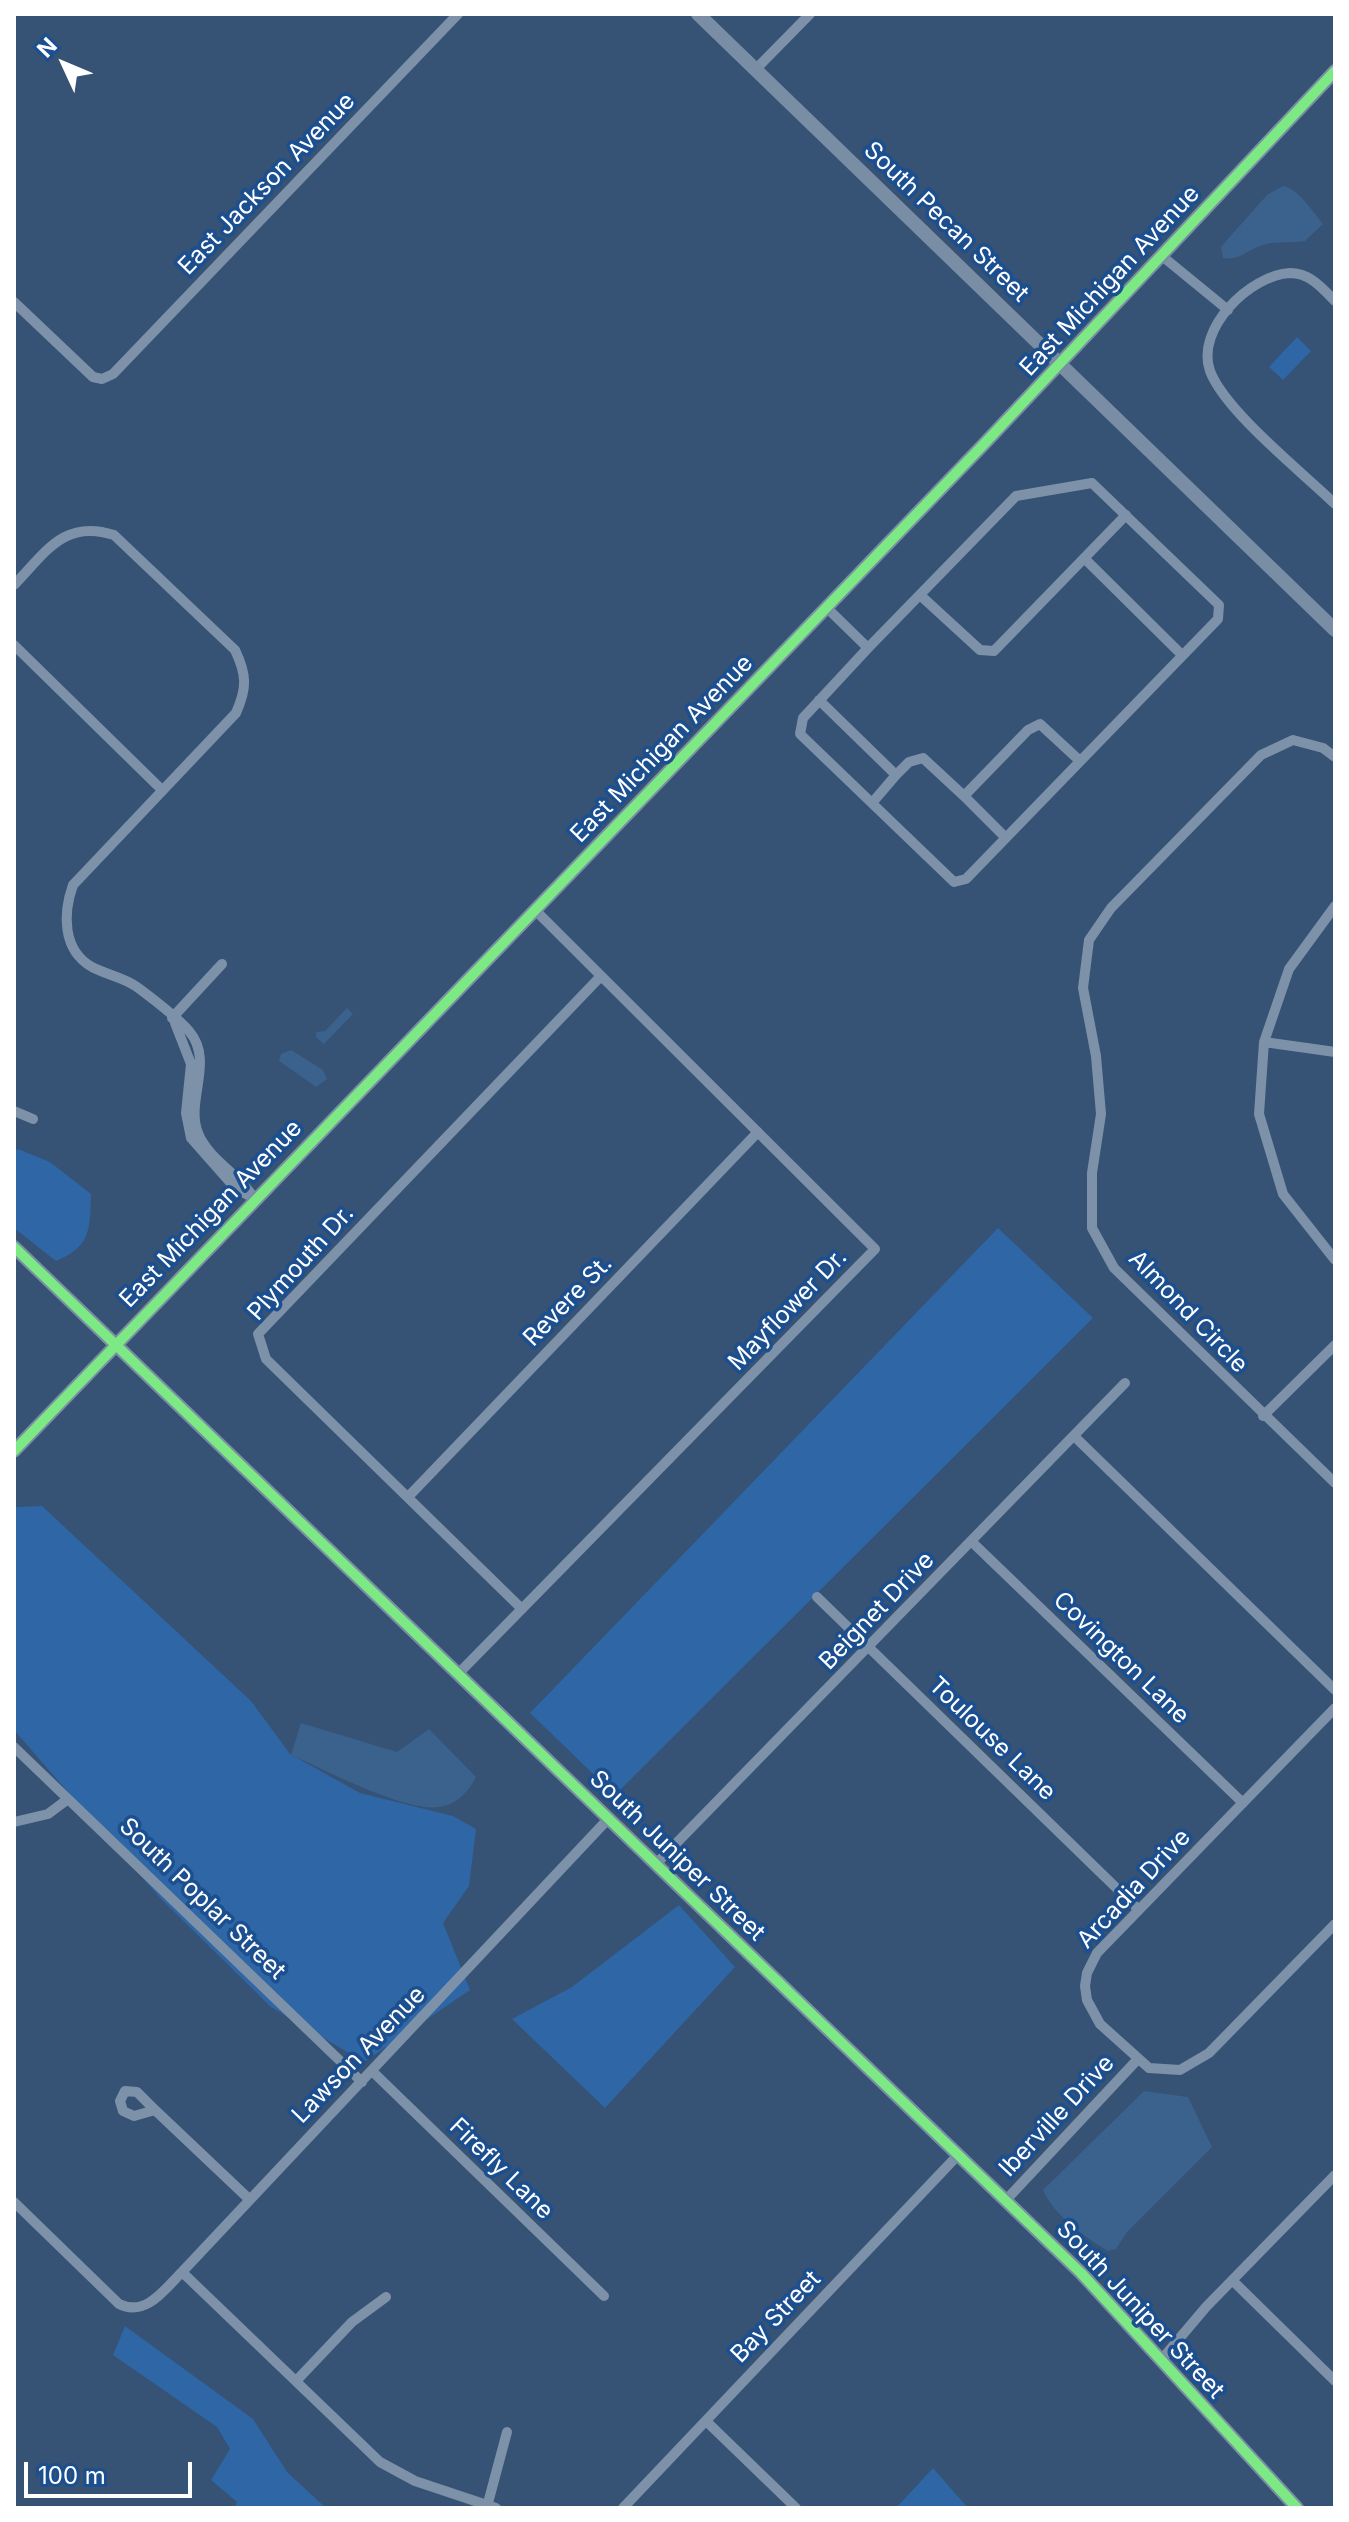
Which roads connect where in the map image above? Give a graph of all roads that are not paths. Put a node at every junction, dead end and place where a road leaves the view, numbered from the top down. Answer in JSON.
{"nodes":[{"id":1,"x":458,"y":14,"type":"edge"},
{"id":2,"x":698,"y":14,"type":"edge"},
{"id":3,"x":810,"y":14,"type":"edge"},
{"id":4,"x":755,"y":70,"type":"junction"},
{"id":5,"x":1335,"y":71,"type":"edge"},
{"id":6,"x":1162,"y":256,"type":"junction"},
{"id":7,"x":1335,"y":301,"type":"edge"},
{"id":8,"x":14,"y":302,"type":"edge"},
{"id":9,"x":1228,"y":310,"type":"junction"},
{"id":10,"x":1060,"y":364,"type":"junction"},
{"id":11,"x":1335,"y":504,"type":"edge"},
{"id":12,"x":1126,"y":515,"type":"junction"},
{"id":13,"x":1084,"y":558,"type":"junction"},
{"id":14,"x":14,"y":585,"type":"edge"},
{"id":15,"x":920,"y":595,"type":"junction"},
{"id":16,"x":826,"y":607,"type":"junction"},
{"id":17,"x":1335,"y":630,"type":"edge"},
{"id":18,"x":14,"y":645,"type":"edge"},
{"id":19,"x":868,"y":648,"type":"junction"},
{"id":20,"x":1182,"y":655,"type":"junction"},
{"id":21,"x":819,"y":700,"type":"junction"},
{"id":22,"x":1335,"y":757,"type":"edge"},
{"id":23,"x":1080,"y":761,"type":"junction"},
{"id":24,"x":896,"y":775,"type":"junction"},
{"id":25,"x":161,"y":789,"type":"junction"},
{"id":26,"x":964,"y":796,"type":"junction"},
{"id":27,"x":872,"y":803,"type":"junction"},
{"id":28,"x":1006,"y":838,"type":"junction"},
{"id":29,"x":1335,"y":906,"type":"edge"},
{"id":30,"x":534,"y":909,"type":"junction"},
{"id":31,"x":222,"y":964,"type":"dead end"},
{"id":32,"x":601,"y":976,"type":"junction"},
{"id":33,"x":172,"y":1018,"type":"junction"},
{"id":34,"x":1264,"y":1042,"type":"junction"},
{"id":35,"x":1335,"y":1052,"type":"edge"},
{"id":36,"x":14,"y":1111,"type":"edge"},
{"id":37,"x":33,"y":1119,"type":"dead end"},
{"id":38,"x":758,"y":1132,"type":"junction"},
{"id":39,"x":254,"y":1198,"type":"junction"},
{"id":40,"x":14,"y":1247,"type":"edge"},
{"id":41,"x":1335,"y":1260,"type":"edge"},
{"id":42,"x":115,"y":1343,"type":"junction"},
{"id":43,"x":1335,"y":1345,"type":"edge"},
{"id":44,"x":1125,"y":1383,"type":"dead end"},
{"id":45,"x":1263,"y":1416,"type":"junction"},
{"id":46,"x":1074,"y":1436,"type":"junction"},
{"id":47,"x":14,"y":1451,"type":"edge"},
{"id":48,"x":1335,"y":1483,"type":"edge"},
{"id":49,"x":408,"y":1497,"type":"junction"},
{"id":50,"x":972,"y":1542,"type":"junction"},
{"id":51,"x":817,"y":1597,"type":"dead end"},
{"id":52,"x":522,"y":1609,"type":"junction"},
{"id":53,"x":869,"y":1648,"type":"junction"},
{"id":54,"x":459,"y":1673,"type":"junction"},
{"id":55,"x":1335,"y":1690,"type":"edge"},
{"id":56,"x":1335,"y":1708,"type":"edge"},
{"id":57,"x":14,"y":1747,"type":"edge"},
{"id":58,"x":68,"y":1799,"type":"junction"},
{"id":59,"x":1243,"y":1803,"type":"junction"},
{"id":60,"x":609,"y":1818,"type":"junction"},
{"id":61,"x":14,"y":1822,"type":"edge"},
{"id":62,"x":656,"y":1864,"type":"junction"},
{"id":63,"x":1139,"y":1910,"type":"junction"},
{"id":64,"x":1335,"y":1924,"type":"edge"},
{"id":65,"x":1137,"y":2060,"type":"junction"},
{"id":66,"x":372,"y":2071,"type":"junction"},
{"id":67,"x":362,"y":2082,"type":"junction"},
{"id":68,"x":155,"y":2110,"type":"dead end"},
{"id":69,"x":958,"y":2155,"type":"junction"},
{"id":70,"x":1335,"y":2175,"type":"edge"},
{"id":71,"x":249,"y":2199,"type":"junction"},
{"id":72,"x":1006,"y":2200,"type":"junction"},
{"id":73,"x":14,"y":2202,"type":"edge"},
{"id":74,"x":182,"y":2272,"type":"junction"},
{"id":75,"x":1233,"y":2281,"type":"junction"},
{"id":76,"x":604,"y":2296,"type":"dead end"},
{"id":77,"x":386,"y":2297,"type":"dead end"},
{"id":78,"x":1162,"y":2359,"type":"junction"},
{"id":79,"x":297,"y":2380,"type":"junction"},
{"id":80,"x":1335,"y":2381,"type":"edge"},
{"id":81,"x":706,"y":2421,"type":"junction"},
{"id":82,"x":507,"y":2432,"type":"dead end"},
{"id":83,"x":492,"y":2506,"type":"edge"},
{"id":84,"x":623,"y":2508,"type":"edge"},
{"id":85,"x":796,"y":2508,"type":"edge"},
{"id":86,"x":1297,"y":2508,"type":"edge"}],
"edges":[{"from":1,"to":8,"type":"street","name":"East Jackson Avenue"},
{"from":2,"to":4,"type":"street","name":"South Pecan Street"},
{"from":3,"to":4,"type":"street"},
{"from":4,"to":10,"type":"street","name":"South Pecan Street"},
{"from":5,"to":6,"type":"street","name":"East Michigan Avenue"},
{"from":6,"to":9,"type":"street"},
{"from":6,"to":10,"type":"street","name":"East Michigan Avenue"},
{"from":7,"to":9,"type":"street"},
{"from":9,"to":11,"type":"street"},
{"from":10,"to":16,"type":"street","name":"East Michigan Avenue"},
{"from":10,"to":17,"type":"street","name":"South Pecan Street"},
{"from":12,"to":13,"type":"street"},
{"from":12,"to":15,"type":"street"},
{"from":12,"to":20,"type":"street"},
{"from":13,"to":15,"type":"street"},
{"from":13,"to":20,"type":"street"},
{"from":14,"to":25,"type":"street"},
{"from":15,"to":19,"type":"street"},
{"from":16,"to":19,"type":"street"},
{"from":16,"to":30,"type":"street","name":"East Michigan Avenue"},
{"from":18,"to":25,"type":"street"},
{"from":19,"to":21,"type":"street"},
{"from":20,"to":23,"type":"street"},
{"from":21,"to":24,"type":"street"},
{"from":21,"to":27,"type":"street"},
{"from":22,"to":45,"type":"street","name":"Almond Circle"},
{"from":23,"to":26,"type":"street"},
{"from":23,"to":28,"type":"street"},
{"from":24,"to":26,"type":"street"},
{"from":24,"to":27,"type":"street"},
{"from":25,"to":33,"type":"street"},
{"from":26,"to":28,"type":"street"},
{"from":27,"to":28,"type":"street"},
{"from":29,"to":34,"type":"street"},
{"from":30,"to":32,"type":"street","name":"Mayflower Dr."},
{"from":30,"to":39,"type":"street","name":"East Michigan Avenue"},
{"from":31,"to":33,"type":"street"},
{"from":32,"to":38,"type":"street","name":"Mayflower Dr."},
{"from":32,"to":49,"type":"street","name":"Plymouth Dr."},
{"from":33,"to":39,"type":"street"},
{"from":34,"to":35,"type":"street"},
{"from":34,"to":41,"type":"street"},
{"from":36,"to":37,"type":"street"},
{"from":38,"to":49,"type":"street","name":"Revere St."},
{"from":38,"to":52,"type":"street","name":"Mayflower Dr."},
{"from":39,"to":42,"type":"street","name":"East Michigan Avenue"},
{"from":40,"to":42,"type":"street","name":"South Juniper Street"},
{"from":42,"to":47,"type":"street","name":"East Michigan Avenue"},
{"from":42,"to":54,"type":"street","name":"South Juniper Street"},
{"from":43,"to":45,"type":"street"},
{"from":44,"to":46,"type":"street","name":"Beignet Drive"},
{"from":45,"to":48,"type":"street","name":"Almond Circle"},
{"from":46,"to":50,"type":"street","name":"Beignet Drive"},
{"from":46,"to":55,"type":"street"},
{"from":49,"to":52,"type":"street","name":"Plymouth Dr."},
{"from":50,"to":53,"type":"street","name":"Beignet Drive"},
{"from":50,"to":59,"type":"street","name":"Covington Lane"},
{"from":51,"to":53,"type":"street","name":"Toulouse Lane"},
{"from":52,"to":54,"type":"street","name":"Mayflower Dr."},
{"from":53,"to":62,"type":"street","name":"Beignet Drive"},
{"from":53,"to":63,"type":"street","name":"Toulouse Lane"},
{"from":54,"to":60,"type":"street","name":"South Juniper Street"},
{"from":56,"to":59,"type":"street","name":"Arcadia Drive"},
{"from":57,"to":58,"type":"street","name":"South Poplar Street"},
{"from":58,"to":61,"type":"street"},
{"from":58,"to":67,"type":"street","name":"South Poplar Street"},
{"from":59,"to":63,"type":"street","name":"Arcadia Drive"},
{"from":60,"to":62,"type":"street","name":"South Juniper Street"},
{"from":60,"to":66,"type":"street","name":"Lawson Avenue"},
{"from":62,"to":69,"type":"street","name":"South Juniper Street"},
{"from":63,"to":65,"type":"street","name":"Arcadia Drive"},
{"from":64,"to":65,"type":"street","name":"Arcadia Drive"},
{"from":65,"to":72,"type":"street","name":"Iberville Drive"},
{"from":66,"to":67,"type":"street","name":"Lawson Avenue"},
{"from":66,"to":76,"type":"street","name":"Firefly Lane"},
{"from":67,"to":71,"type":"street","name":"Lawson Avenue"},
{"from":68,"to":71,"type":"street"},
{"from":69,"to":72,"type":"street","name":"South Juniper Street"},
{"from":69,"to":81,"type":"street","name":"Bay Street"},
{"from":70,"to":75,"type":"street"},
{"from":71,"to":74,"type":"street","name":"Lawson Avenue"},
{"from":72,"to":78,"type":"street","name":"South Juniper Street"},
{"from":73,"to":74,"type":"street","name":"Lawson Avenue"},
{"from":74,"to":79,"type":"street"},
{"from":75,"to":78,"type":"street"},
{"from":75,"to":80,"type":"street"},
{"from":77,"to":79,"type":"street"},
{"from":78,"to":86,"type":"street","name":"South Juniper Street"},
{"from":79,"to":83,"type":"street"},
{"from":81,"to":84,"type":"street","name":"Bay Street"},
{"from":81,"to":85,"type":"street"},
{"from":82,"to":83,"type":"street"}]}
